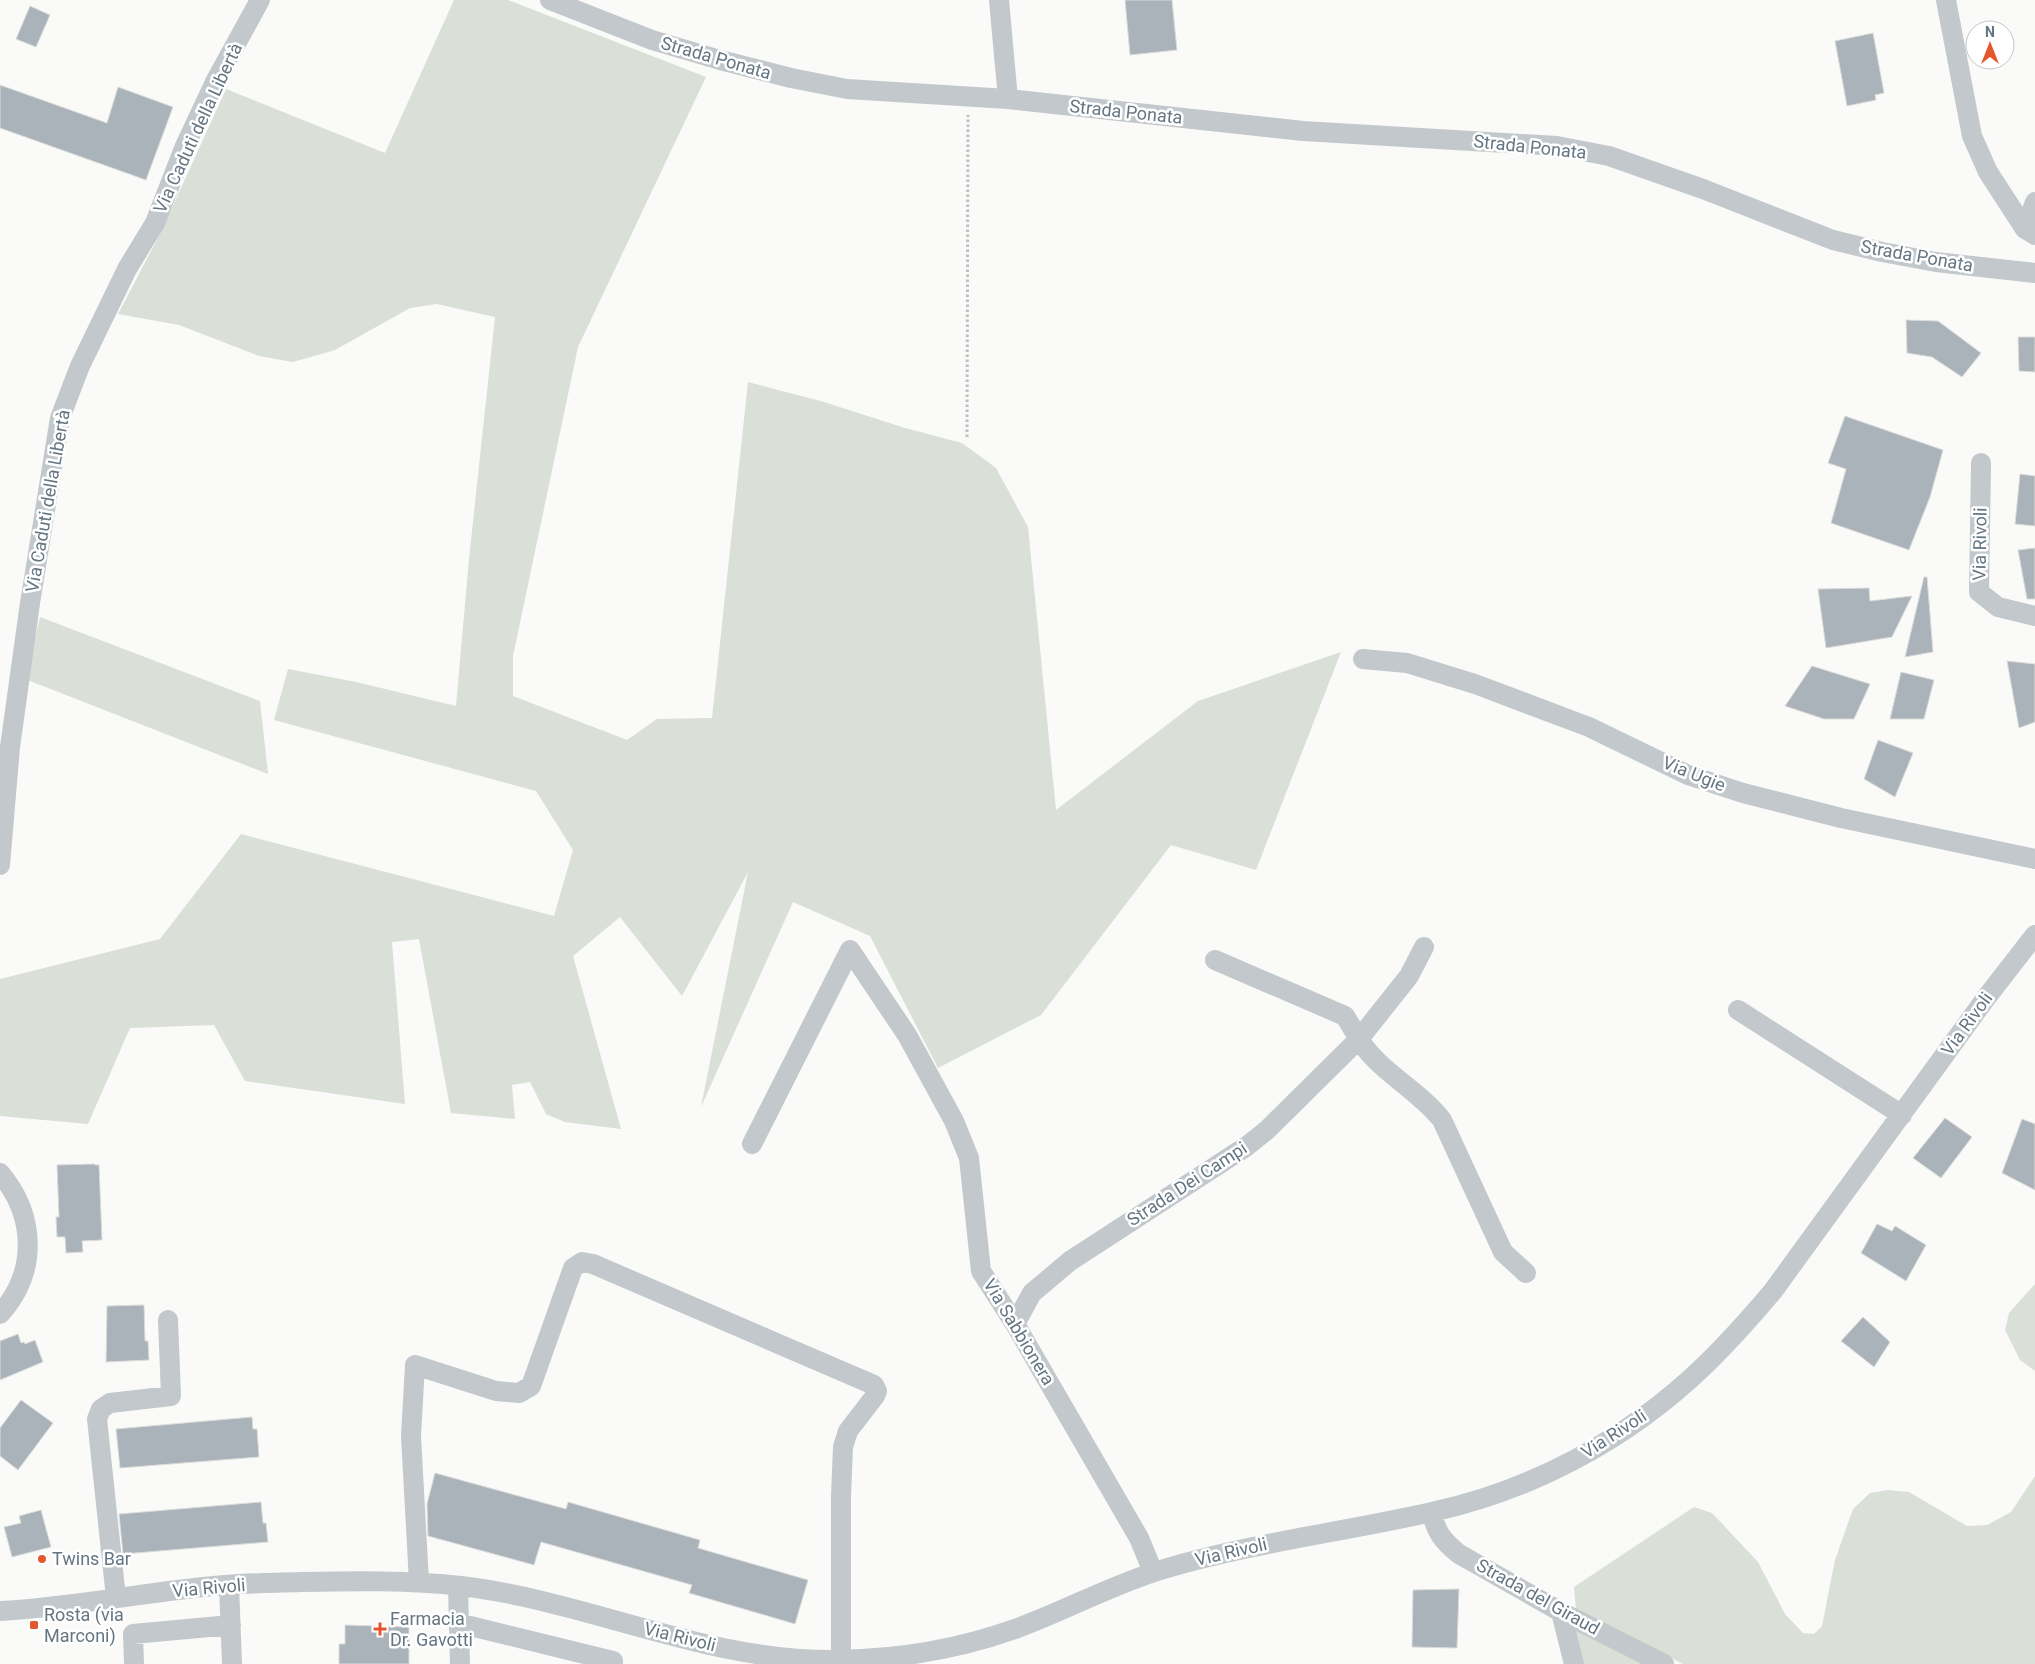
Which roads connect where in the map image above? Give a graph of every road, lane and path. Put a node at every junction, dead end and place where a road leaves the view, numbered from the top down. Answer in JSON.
{"nodes":[{"id":1,"x":260,"y":0,"type":"edge"},
{"id":2,"x":550,"y":0,"type":"edge"},
{"id":3,"x":999,"y":0,"type":"edge"},
{"id":4,"x":1946,"y":0,"type":"edge"},
{"id":5,"x":968,"y":97,"type":"junction"},
{"id":6,"x":1008,"y":99,"type":"junction"},
{"id":7,"x":2035,"y":202,"type":"edge"},
{"id":8,"x":2030,"y":232,"type":"edge"},
{"id":9,"x":2035,"y":273,"type":"edge"},
{"id":10,"x":967,"y":437,"type":"dead end"},
{"id":11,"x":1981,"y":463,"type":"dead end"},
{"id":12,"x":2035,"y":616,"type":"edge"},
{"id":13,"x":1363,"y":659,"type":"dead end"},
{"id":14,"x":2035,"y":859,"type":"edge"},
{"id":15,"x":0,"y":865,"type":"edge"},
{"id":16,"x":2035,"y":935,"type":"edge"},
{"id":17,"x":1424,"y":947,"type":"dead end"},
{"id":18,"x":1215,"y":960,"type":"dead end"},
{"id":19,"x":1738,"y":1010,"type":"dead end"},
{"id":20,"x":1358,"y":1039,"type":"junction"},
{"id":21,"x":1902,"y":1115,"type":"junction"},
{"id":22,"x":752,"y":1144,"type":"dead end"},
{"id":23,"x":0,"y":1173,"type":"edge"},
{"id":24,"x":1526,"y":1273,"type":"dead end"},
{"id":25,"x":0,"y":1314,"type":"edge"},
{"id":26,"x":168,"y":1320,"type":"dead end"},
{"id":27,"x":1015,"y":1324,"type":"junction"},
{"id":28,"x":1432,"y":1512,"type":"junction"},
{"id":29,"x":1153,"y":1572,"type":"junction"},
{"id":30,"x":419,"y":1582,"type":"junction"},
{"id":31,"x":229,"y":1585,"type":"junction"},
{"id":32,"x":458,"y":1586,"type":"junction"},
{"id":33,"x":116,"y":1598,"type":"junction"},
{"id":34,"x":0,"y":1611,"type":"edge"},
{"id":35,"x":1561,"y":1612,"type":"junction"},
{"id":36,"x":458,"y":1623,"type":"junction"},
{"id":37,"x":231,"y":1625,"type":"junction"},
{"id":38,"x":133,"y":1634,"type":"junction"},
{"id":39,"x":84,"y":1638,"type":"dead end"},
{"id":40,"x":841,"y":1662,"type":"edge"},
{"id":41,"x":134,"y":1664,"type":"edge"},
{"id":42,"x":232,"y":1664,"type":"edge"},
{"id":43,"x":460,"y":1664,"type":"edge"},
{"id":44,"x":613,"y":1664,"type":"edge"},
{"id":45,"x":1574,"y":1664,"type":"edge"},
{"id":46,"x":1664,"y":1664,"type":"edge"}],
"edges":[{"from":1,"to":15,"type":"street","name":"Via Caduti della Libertà"},
{"from":2,"to":5,"type":"street","name":"Strada Ponata"},
{"from":3,"to":6,"type":"street"},
{"from":4,"to":8,"type":"street"},
{"from":5,"to":6,"type":"street","name":"Strada Ponata"},
{"from":5,"to":10,"type":"path"},
{"from":6,"to":9,"type":"street","name":"Strada Ponata"},
{"from":7,"to":8,"type":"street"},
{"from":11,"to":12,"type":"street","name":"Via Rivoli"},
{"from":13,"to":14,"type":"street","name":"Via Ugie"},
{"from":16,"to":21,"type":"street","name":"Via Rivoli"},
{"from":17,"to":20,"type":"street","name":"Strada Dei Campi"},
{"from":18,"to":20,"type":"street"},
{"from":19,"to":21,"type":"street"},
{"from":20,"to":24,"type":"street"},
{"from":20,"to":27,"type":"street","name":"Strada Dei Campi"},
{"from":21,"to":28,"type":"street","name":"Via Rivoli"},
{"from":22,"to":27,"type":"street","name":"Via Sabbionera"},
{"from":23,"to":25,"type":"street"},
{"from":26,"to":33,"type":"street"},
{"from":27,"to":29,"type":"street","name":"Via Sabbionera"},
{"from":28,"to":29,"type":"street","name":"Via Rivoli"},
{"from":28,"to":35,"type":"street","name":"Strada del Giraud"},
{"from":29,"to":40,"type":"street","name":"Via Rivoli"},
{"from":30,"to":31,"type":"street","name":"Via Rivoli"},
{"from":30,"to":32,"type":"street","name":"Via Rivoli"},
{"from":30,"to":40,"type":"street"},
{"from":31,"to":33,"type":"street","name":"Via Rivoli"},
{"from":31,"to":37,"type":"street"},
{"from":32,"to":36,"type":"street"},
{"from":32,"to":40,"type":"street","name":"Via Rivoli"},
{"from":33,"to":34,"type":"street","name":"Via Rivoli"},
{"from":35,"to":45,"type":"street"},
{"from":35,"to":46,"type":"street","name":"Strada del Giraud"},
{"from":36,"to":43,"type":"street"},
{"from":36,"to":44,"type":"street"},
{"from":37,"to":38,"type":"street"},
{"from":37,"to":42,"type":"street"},
{"from":38,"to":39,"type":"path"},
{"from":38,"to":41,"type":"street"}]}
